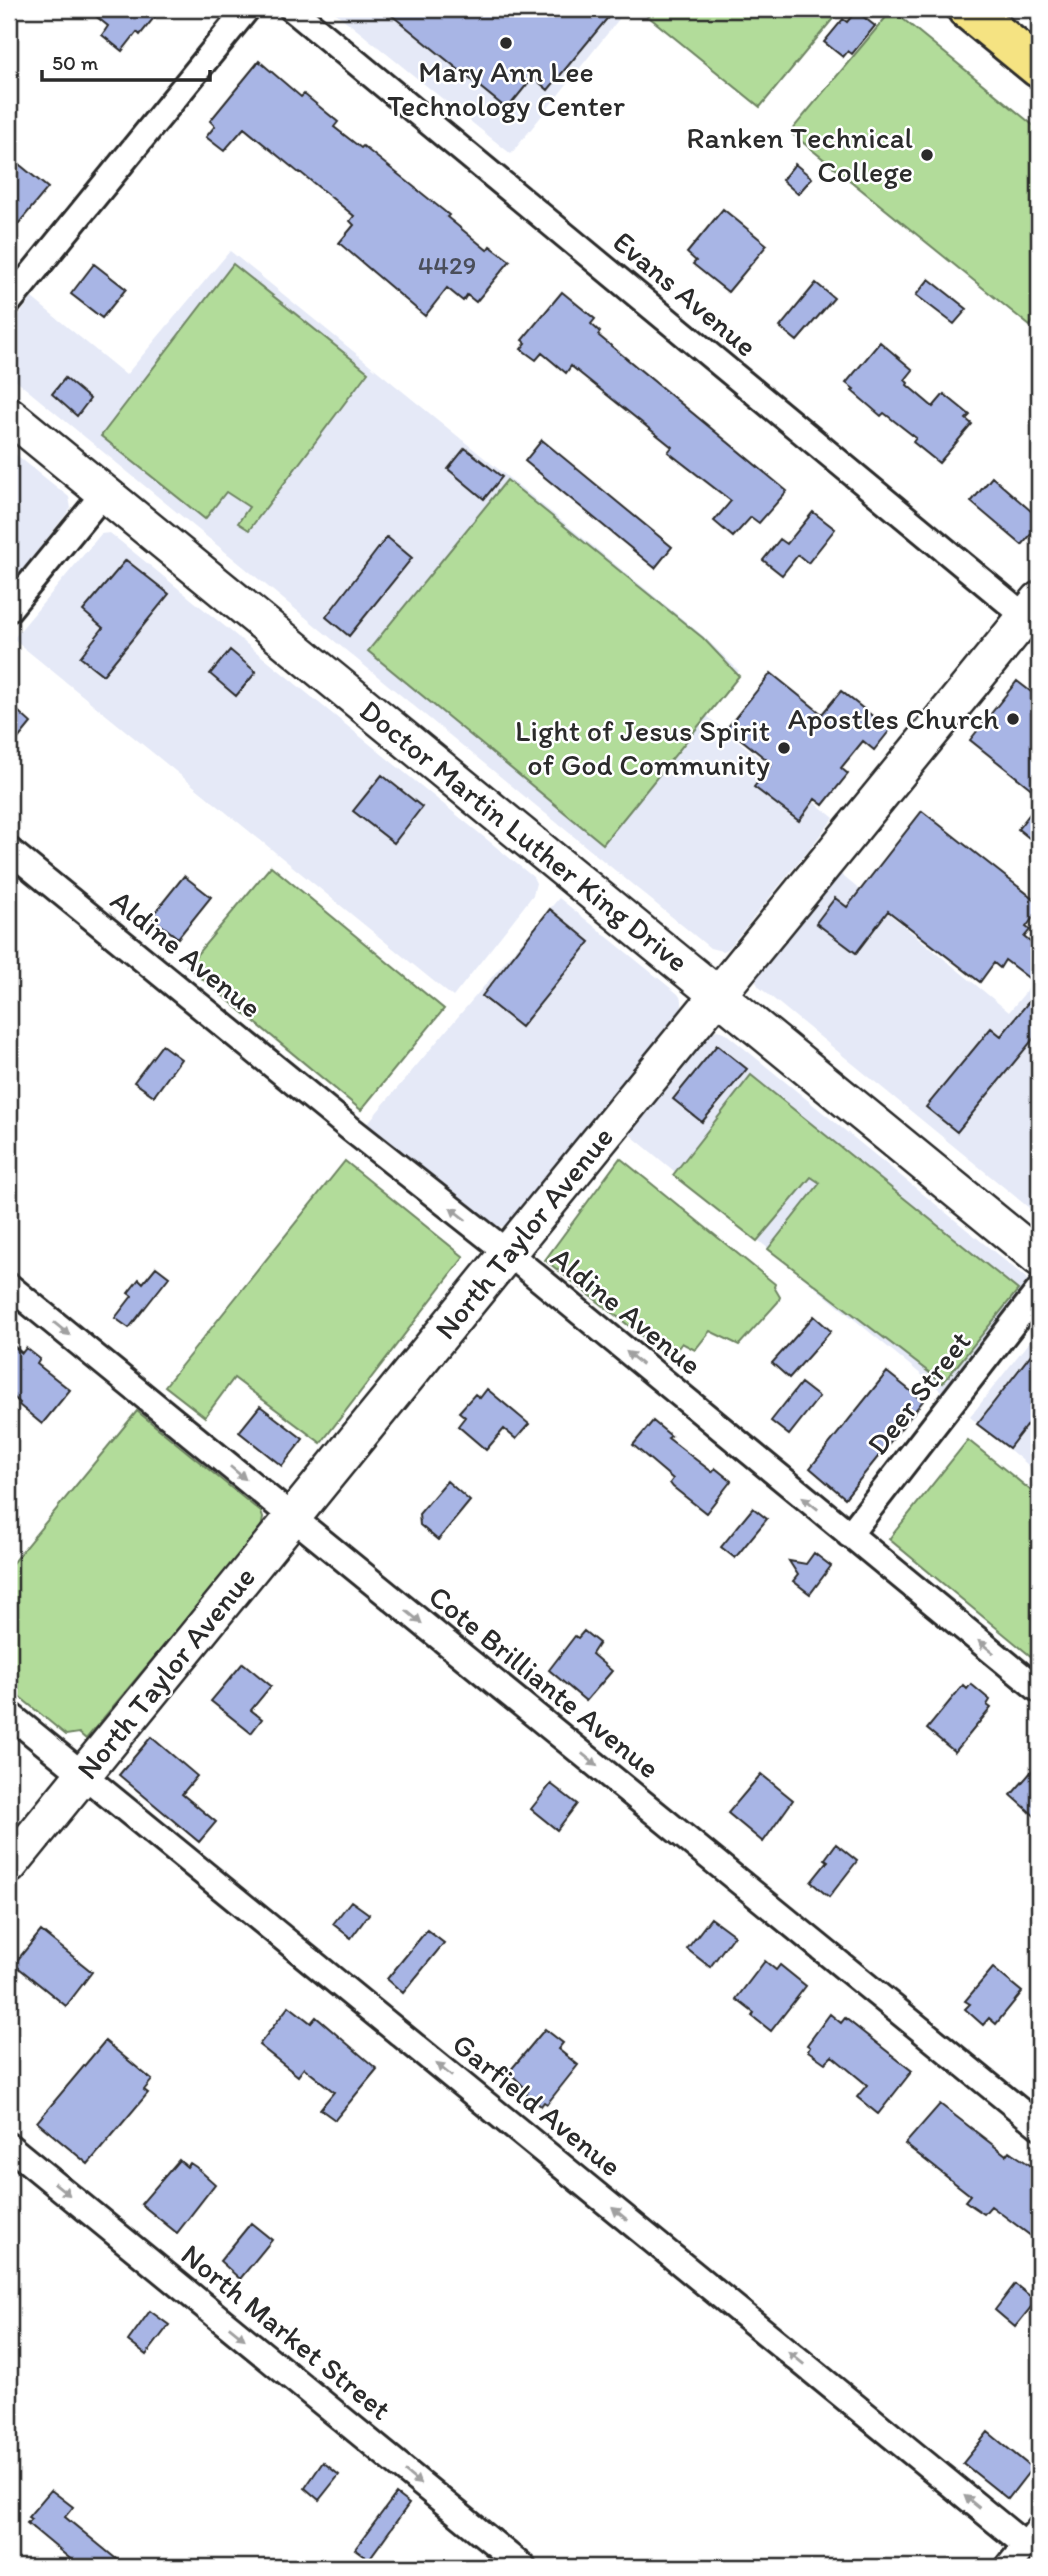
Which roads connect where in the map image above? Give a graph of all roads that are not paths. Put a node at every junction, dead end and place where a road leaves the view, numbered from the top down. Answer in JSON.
{"nodes":[{"id":1,"x":247,"y":9,"type":"edge"},
{"id":2,"x":292,"y":9,"type":"edge"},
{"id":3,"x":967,"y":9,"type":"edge"},
{"id":4,"x":1039,"y":68,"type":"edge"},
{"id":5,"x":9,"y":302,"type":"edge"},
{"id":6,"x":9,"y":415,"type":"edge"},
{"id":7,"x":104,"y":493,"type":"junction"},
{"id":8,"x":9,"y":610,"type":"edge"},
{"id":9,"x":1035,"y":615,"type":"edge"},
{"id":10,"x":9,"y":850,"type":"edge"},
{"id":11,"x":718,"y":995,"type":"junction"},
{"id":12,"x":508,"y":1253,"type":"junction"},
{"id":13,"x":1039,"y":1258,"type":"edge"},
{"id":14,"x":9,"y":1286,"type":"edge"},
{"id":15,"x":1039,"y":1290,"type":"edge"},
{"id":16,"x":292,"y":1518,"type":"junction"},
{"id":17,"x":849,"y":1535,"type":"junction"},
{"id":18,"x":1039,"y":1690,"type":"edge"},
{"id":19,"x":9,"y":1714,"type":"edge"},
{"id":20,"x":83,"y":1775,"type":"junction"},
{"id":21,"x":9,"y":1866,"type":"edge"},
{"id":22,"x":1039,"y":2126,"type":"edge"},
{"id":23,"x":9,"y":2146,"type":"edge"},
{"id":24,"x":1032,"y":2536,"type":"edge"},
{"id":25,"x":523,"y":2567,"type":"edge"},
{"id":26,"x":1008,"y":2567,"type":"edge"}],
"edges":[{"from":1,"to":5,"type":"street"},
{"from":2,"to":9,"type":"street","name":"Evans Avenue"},
{"from":3,"to":4,"type":"main road"},
{"from":6,"to":7,"type":"street","name":"Doctor Martin Luther King Drive"},
{"from":7,"to":8,"type":"street"},
{"from":7,"to":11,"type":"street","name":"Doctor Martin Luther King Drive"},
{"from":9,"to":11,"type":"street","name":"North Taylor Avenue"},
{"from":12,"to":10,"type":"street","name":"Aldine Avenue","one_way":true},
{"from":11,"to":12,"type":"street","name":"North Taylor Avenue"},
{"from":11,"to":13,"type":"street","name":"Doctor Martin Luther King Drive"},
{"from":12,"to":16,"type":"street","name":"North Taylor Avenue"},
{"from":17,"to":12,"type":"street","name":"Aldine Avenue","one_way":true},
{"from":14,"to":16,"type":"street","name":"Cote Brilliante Avenue","one_way":true},
{"from":15,"to":17,"type":"street","name":"Deer Street"},
{"from":16,"to":20,"type":"street","name":"North Taylor Avenue"},
{"from":16,"to":22,"type":"street","name":"Cote Brilliante Avenue","one_way":true},
{"from":18,"to":17,"type":"street","name":"Aldine Avenue","one_way":true},
{"from":19,"to":20,"type":"street","name":"Garfield Avenue"},
{"from":20,"to":21,"type":"street","name":"North Taylor Avenue"},
{"from":24,"to":20,"type":"street","name":"Garfield Avenue","one_way":true},
{"from":23,"to":25,"type":"street","name":"North Market Street","one_way":true},
{"from":24,"to":26,"type":"street"}]}
